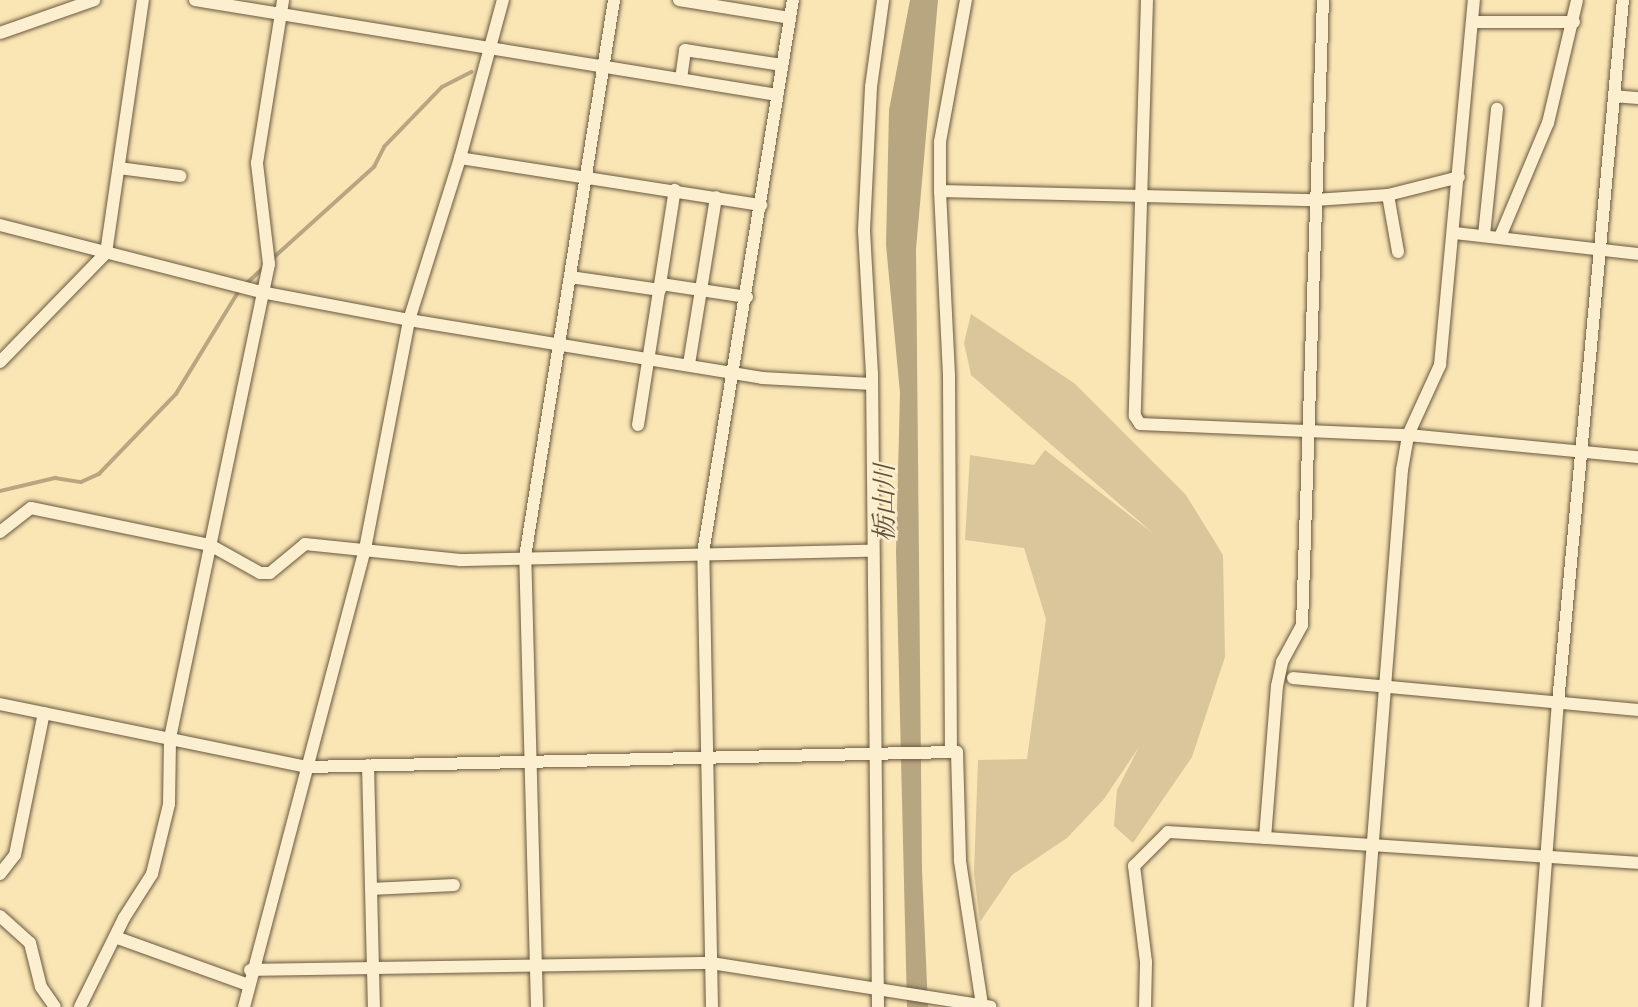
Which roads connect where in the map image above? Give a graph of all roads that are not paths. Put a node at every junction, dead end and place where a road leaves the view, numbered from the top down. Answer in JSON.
{"nodes":[{"id":1,"x":94,"y":0,"type":"edge"},
{"id":2,"x":143,"y":0,"type":"edge"},
{"id":3,"x":195,"y":0,"type":"edge"},
{"id":4,"x":503,"y":0,"type":"edge"},
{"id":5,"x":614,"y":0,"type":"edge"},
{"id":6,"x":679,"y":0,"type":"edge"},
{"id":7,"x":793,"y":0,"type":"edge"},
{"id":8,"x":883,"y":0,"type":"edge"},
{"id":9,"x":966,"y":0,"type":"edge"},
{"id":10,"x":1147,"y":0,"type":"edge"},
{"id":11,"x":1323,"y":0,"type":"edge"},
{"id":12,"x":1474,"y":0,"type":"edge"},
{"id":13,"x":1577,"y":0,"type":"edge"},
{"id":14,"x":1623,"y":0,"type":"edge"},
{"id":15,"x":281,"y":6,"type":"edge"},
{"id":16,"x":790,"y":18,"type":"junction"},
{"id":17,"x":1472,"y":22,"type":"junction"},
{"id":18,"x":1574,"y":22,"type":"junction"},
{"id":19,"x":0,"y":33,"type":"edge"},
{"id":20,"x":492,"y":49,"type":"junction"},
{"id":21,"x":782,"y":65,"type":"junction"},
{"id":22,"x":603,"y":66,"type":"junction"},
{"id":23,"x":681,"y":79,"type":"junction"},
{"id":24,"x":777,"y":95,"type":"junction"},
{"id":25,"x":1614,"y":96,"type":"junction"},
{"id":26,"x":1638,"y":98,"type":"edge"},
{"id":27,"x":1497,"y":109,"type":"dead end"},
{"id":28,"x":460,"y":158,"type":"junction"},
{"id":29,"x":118,"y":168,"type":"junction"},
{"id":30,"x":180,"y":176,"type":"dead end"},
{"id":31,"x":586,"y":176,"type":"junction"},
{"id":32,"x":1459,"y":177,"type":"junction"},
{"id":33,"x":675,"y":190,"type":"junction"},
{"id":34,"x":940,"y":191,"type":"junction"},
{"id":35,"x":1141,"y":195,"type":"junction"},
{"id":36,"x":1388,"y":195,"type":"junction"},
{"id":37,"x":716,"y":197,"type":"junction"},
{"id":38,"x":1315,"y":200,"type":"junction"},
{"id":39,"x":761,"y":205,"type":"junction"},
{"id":40,"x":0,"y":225,"type":"edge"},
{"id":41,"x":1454,"y":233,"type":"junction"},
{"id":42,"x":1484,"y":235,"type":"junction"},
{"id":43,"x":1500,"y":237,"type":"junction"},
{"id":44,"x":1600,"y":251,"type":"junction"},
{"id":45,"x":1398,"y":252,"type":"dead end"},
{"id":46,"x":106,"y":253,"type":"junction"},
{"id":47,"x":1638,"y":254,"type":"edge"},
{"id":48,"x":570,"y":277,"type":"junction"},
{"id":49,"x":661,"y":287,"type":"junction"},
{"id":50,"x":701,"y":290,"type":"junction"},
{"id":51,"x":261,"y":292,"type":"junction"},
{"id":52,"x":747,"y":297,"type":"junction"},
{"id":53,"x":409,"y":320,"type":"junction"},
{"id":54,"x":560,"y":344,"type":"junction"},
{"id":55,"x":650,"y":358,"type":"junction"},
{"id":56,"x":0,"y":362,"type":"edge"},
{"id":57,"x":689,"y":364,"type":"junction"},
{"id":58,"x":735,"y":372,"type":"junction"},
{"id":59,"x":872,"y":384,"type":"junction"},
{"id":60,"x":638,"y":425,"type":"dead end"},
{"id":61,"x":1309,"y":433,"type":"junction"},
{"id":62,"x":1408,"y":435,"type":"junction"},
{"id":63,"x":1583,"y":454,"type":"junction"},
{"id":64,"x":1638,"y":457,"type":"edge"},
{"id":65,"x":0,"y":531,"type":"edge"},
{"id":66,"x":210,"y":545,"type":"junction"},
{"id":67,"x":365,"y":549,"type":"junction"},
{"id":68,"x":872,"y":551,"type":"junction"},
{"id":69,"x":703,"y":553,"type":"junction"},
{"id":70,"x":525,"y":557,"type":"junction"},
{"id":71,"x":1293,"y":678,"type":"dead end"},
{"id":72,"x":1382,"y":685,"type":"junction"},
{"id":73,"x":1558,"y":703,"type":"junction"},
{"id":74,"x":0,"y":704,"type":"edge"},
{"id":75,"x":1638,"y":710,"type":"edge"},
{"id":76,"x":44,"y":713,"type":"junction"},
{"id":77,"x":170,"y":738,"type":"junction"},
{"id":78,"x":951,"y":752,"type":"junction"},
{"id":79,"x":874,"y":754,"type":"junction"},
{"id":80,"x":705,"y":755,"type":"junction"},
{"id":81,"x":532,"y":760,"type":"junction"},
{"id":82,"x":368,"y":765,"type":"junction"},
{"id":83,"x":307,"y":767,"type":"junction"},
{"id":84,"x":1265,"y":838,"type":"junction"},
{"id":85,"x":1371,"y":845,"type":"junction"},
{"id":86,"x":1545,"y":857,"type":"junction"},
{"id":87,"x":1638,"y":863,"type":"edge"},
{"id":88,"x":0,"y":874,"type":"edge"},
{"id":89,"x":454,"y":885,"type":"dead end"},
{"id":90,"x":371,"y":889,"type":"junction"},
{"id":91,"x":0,"y":916,"type":"edge"},
{"id":92,"x":115,"y":937,"type":"junction"},
{"id":93,"x":711,"y":963,"type":"junction"},
{"id":94,"x":536,"y":964,"type":"junction"},
{"id":95,"x":373,"y":968,"type":"junction"},
{"id":96,"x":250,"y":970,"type":"junction"},
{"id":97,"x":248,"y":985,"type":"junction"},
{"id":98,"x":877,"y":989,"type":"junction"},
{"id":99,"x":955,"y":1003,"type":"edge"},
{"id":100,"x":986,"y":1006,"type":"edge"},
{"id":101,"x":55,"y":1007,"type":"edge"},
{"id":102,"x":80,"y":1007,"type":"edge"},
{"id":103,"x":244,"y":1007,"type":"edge"},
{"id":104,"x":374,"y":1007,"type":"edge"},
{"id":105,"x":537,"y":1007,"type":"edge"},
{"id":106,"x":712,"y":1007,"type":"edge"},
{"id":107,"x":878,"y":1007,"type":"edge"},
{"id":108,"x":1145,"y":1007,"type":"edge"},
{"id":109,"x":1360,"y":1007,"type":"edge"},
{"id":110,"x":1535,"y":1007,"type":"edge"}],
"edges":[{"from":1,"to":19,"type":"street"},
{"from":2,"to":29,"type":"street"},
{"from":3,"to":15,"type":"street"},
{"from":4,"to":20,"type":"street"},
{"from":5,"to":22,"type":"street"},
{"from":6,"to":16,"type":"street"},
{"from":7,"to":16,"type":"street"},
{"from":8,"to":59,"type":"street"},
{"from":9,"to":34,"type":"street"},
{"from":10,"to":35,"type":"street"},
{"from":11,"to":38,"type":"street"},
{"from":12,"to":17,"type":"street"},
{"from":13,"to":18,"type":"street"},
{"from":14,"to":25,"type":"street"},
{"from":15,"to":20,"type":"street"},
{"from":15,"to":51,"type":"street"},
{"from":16,"to":21,"type":"street"},
{"from":17,"to":18,"type":"street"},
{"from":17,"to":32,"type":"street"},
{"from":18,"to":43,"type":"street"},
{"from":20,"to":22,"type":"street"},
{"from":20,"to":28,"type":"street"},
{"from":21,"to":23,"type":"street"},
{"from":21,"to":24,"type":"street"},
{"from":22,"to":23,"type":"street"},
{"from":22,"to":31,"type":"street"},
{"from":23,"to":24,"type":"street"},
{"from":24,"to":39,"type":"street"},
{"from":25,"to":26,"type":"street"},
{"from":25,"to":44,"type":"street"},
{"from":27,"to":42,"type":"street"},
{"from":28,"to":31,"type":"street"},
{"from":28,"to":53,"type":"street"},
{"from":29,"to":30,"type":"street"},
{"from":29,"to":46,"type":"street"},
{"from":31,"to":33,"type":"street"},
{"from":31,"to":48,"type":"street"},
{"from":32,"to":36,"type":"street"},
{"from":32,"to":41,"type":"street"},
{"from":33,"to":37,"type":"street"},
{"from":33,"to":49,"type":"street"},
{"from":34,"to":35,"type":"street"},
{"from":34,"to":78,"type":"street"},
{"from":35,"to":38,"type":"street"},
{"from":35,"to":61,"type":"street"},
{"from":36,"to":38,"type":"street"},
{"from":36,"to":45,"type":"street"},
{"from":37,"to":39,"type":"street"},
{"from":37,"to":50,"type":"street"},
{"from":38,"to":61,"type":"street"},
{"from":39,"to":52,"type":"street"},
{"from":40,"to":46,"type":"street"},
{"from":41,"to":42,"type":"street"},
{"from":41,"to":62,"type":"street"},
{"from":42,"to":43,"type":"street"},
{"from":43,"to":44,"type":"street"},
{"from":44,"to":47,"type":"street"},
{"from":44,"to":63,"type":"street"},
{"from":46,"to":51,"type":"street"},
{"from":46,"to":56,"type":"street"},
{"from":48,"to":49,"type":"street"},
{"from":48,"to":54,"type":"street"},
{"from":49,"to":50,"type":"street"},
{"from":49,"to":55,"type":"street"},
{"from":50,"to":52,"type":"street"},
{"from":50,"to":57,"type":"street"},
{"from":51,"to":53,"type":"street"},
{"from":51,"to":66,"type":"street"},
{"from":52,"to":58,"type":"street"},
{"from":53,"to":54,"type":"street"},
{"from":53,"to":67,"type":"street"},
{"from":54,"to":55,"type":"street"},
{"from":54,"to":70,"type":"street"},
{"from":55,"to":57,"type":"street"},
{"from":55,"to":60,"type":"street"},
{"from":57,"to":58,"type":"street"},
{"from":58,"to":59,"type":"street"},
{"from":58,"to":69,"type":"street"},
{"from":59,"to":68,"type":"street"},
{"from":61,"to":62,"type":"street"},
{"from":61,"to":84,"type":"street"},
{"from":62,"to":63,"type":"street"},
{"from":62,"to":72,"type":"street"},
{"from":63,"to":64,"type":"street"},
{"from":63,"to":73,"type":"street"},
{"from":65,"to":66,"type":"street"},
{"from":66,"to":67,"type":"street"},
{"from":66,"to":77,"type":"street"},
{"from":67,"to":70,"type":"street"},
{"from":67,"to":83,"type":"street"},
{"from":68,"to":69,"type":"street"},
{"from":68,"to":79,"type":"street"},
{"from":69,"to":70,"type":"street"},
{"from":69,"to":80,"type":"street"},
{"from":70,"to":81,"type":"street"},
{"from":71,"to":72,"type":"street"},
{"from":72,"to":73,"type":"street"},
{"from":72,"to":85,"type":"street"},
{"from":73,"to":75,"type":"street"},
{"from":73,"to":86,"type":"street"},
{"from":74,"to":76,"type":"street"},
{"from":76,"to":77,"type":"street"},
{"from":76,"to":88,"type":"street"},
{"from":77,"to":83,"type":"street"},
{"from":77,"to":92,"type":"street"},
{"from":78,"to":79,"type":"street"},
{"from":78,"to":100,"type":"street"},
{"from":79,"to":80,"type":"street"},
{"from":79,"to":98,"type":"street"},
{"from":80,"to":81,"type":"street"},
{"from":80,"to":93,"type":"street"},
{"from":81,"to":82,"type":"street"},
{"from":81,"to":94,"type":"street"},
{"from":82,"to":83,"type":"street"},
{"from":82,"to":90,"type":"street"},
{"from":83,"to":96,"type":"street"},
{"from":84,"to":85,"type":"street"},
{"from":84,"to":108,"type":"street"},
{"from":85,"to":86,"type":"street"},
{"from":85,"to":109,"type":"street"},
{"from":86,"to":87,"type":"street"},
{"from":86,"to":110,"type":"street"},
{"from":89,"to":90,"type":"street"},
{"from":90,"to":95,"type":"street"},
{"from":91,"to":101,"type":"street"},
{"from":92,"to":97,"type":"street"},
{"from":92,"to":102,"type":"street"},
{"from":93,"to":94,"type":"street"},
{"from":93,"to":98,"type":"street"},
{"from":93,"to":106,"type":"street"},
{"from":94,"to":95,"type":"street"},
{"from":94,"to":105,"type":"street"},
{"from":95,"to":96,"type":"street"},
{"from":95,"to":104,"type":"street"},
{"from":96,"to":97,"type":"street"},
{"from":97,"to":103,"type":"street"},
{"from":98,"to":99,"type":"street"},
{"from":98,"to":107,"type":"street"},
{"from":99,"to":100,"type":"street"}]}
